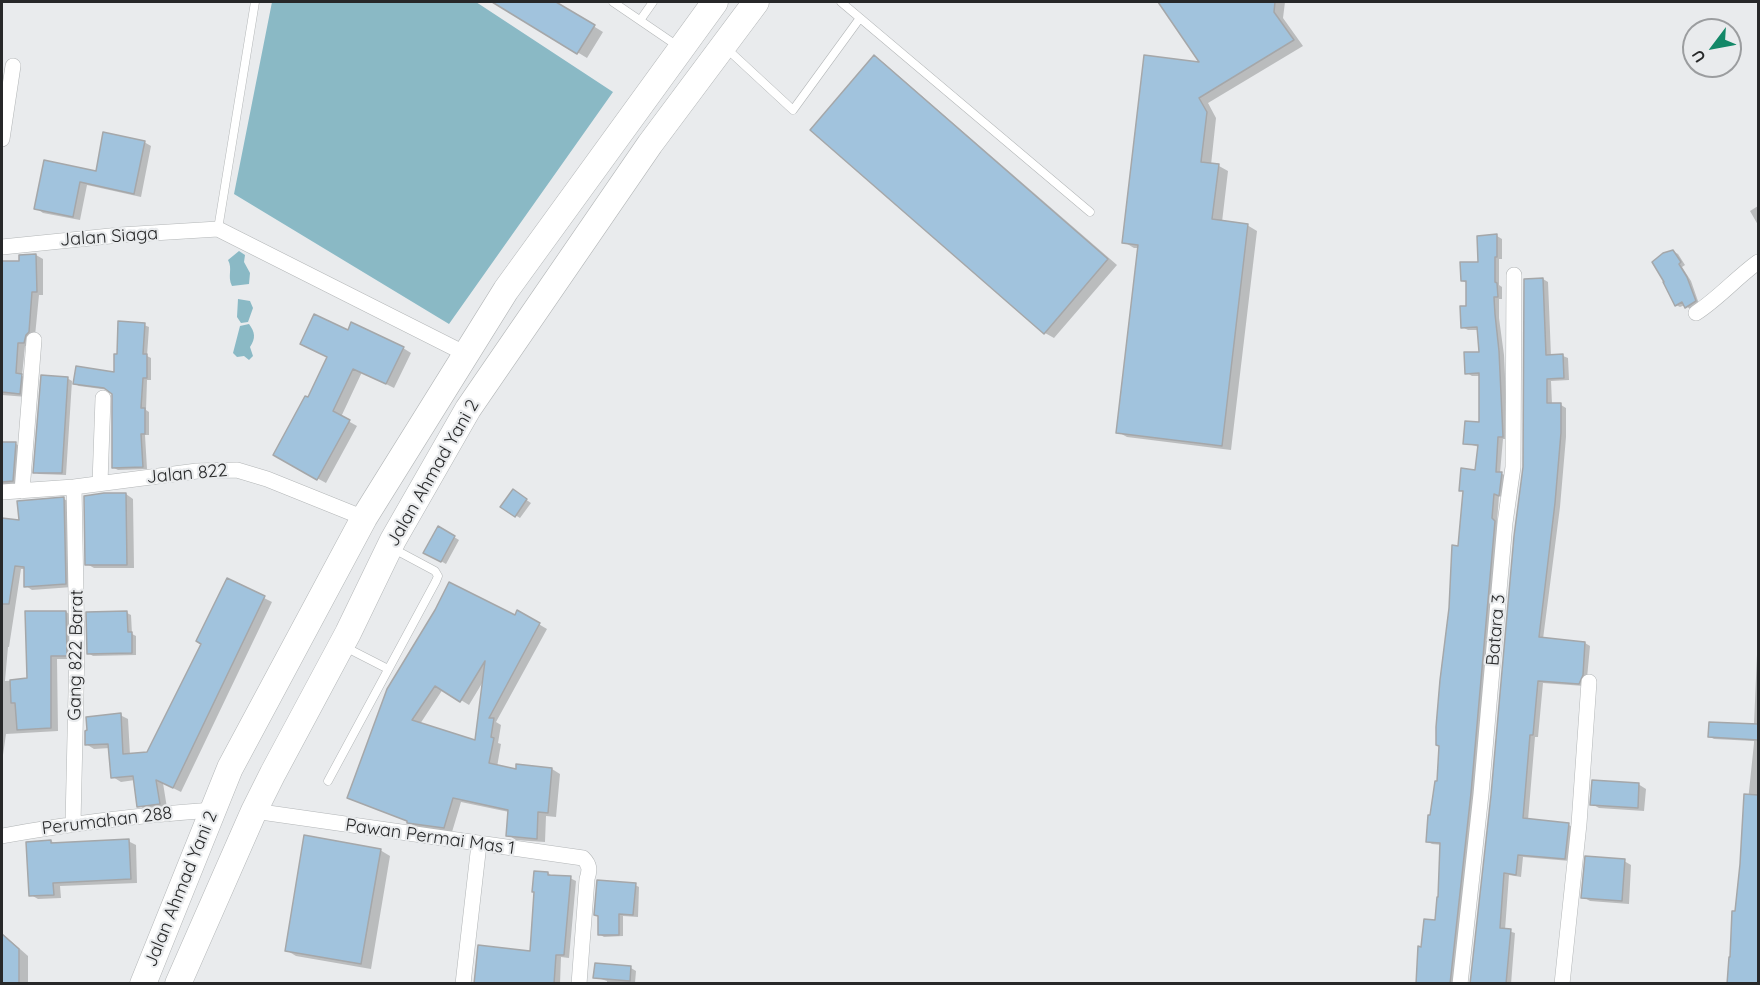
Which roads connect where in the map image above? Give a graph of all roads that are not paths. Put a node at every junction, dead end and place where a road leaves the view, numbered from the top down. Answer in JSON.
{"nodes":[{"id":1,"x":255,"y":2,"type":"edge"},
{"id":2,"x":613,"y":2,"type":"edge"},
{"id":3,"x":652,"y":2,"type":"edge"},
{"id":4,"x":756,"y":2,"type":"edge"},
{"id":5,"x":841,"y":2,"type":"edge"},
{"id":6,"x":707,"y":9,"type":"edge"},
{"id":7,"x":860,"y":18,"type":"junction"},
{"id":8,"x":641,"y":19,"type":"junction"},
{"id":9,"x":723,"y":45,"type":"junction"},
{"id":10,"x":681,"y":48,"type":"junction"},
{"id":11,"x":13,"y":66,"type":"dead end"},
{"id":12,"x":2,"y":140,"type":"edge"},
{"id":13,"x":1089,"y":212,"type":"dead end"},
{"id":14,"x":218,"y":229,"type":"junction"},
{"id":15,"x":2,"y":247,"type":"edge"},
{"id":16,"x":1758,"y":262,"type":"edge"},
{"id":17,"x":1514,"y":275,"type":"dead end"},
{"id":18,"x":1696,"y":313,"type":"dead end"},
{"id":19,"x":34,"y":340,"type":"dead end"},
{"id":20,"x":466,"y":354,"type":"junction"},
{"id":21,"x":103,"y":398,"type":"dead end"},
{"id":22,"x":100,"y":483,"type":"junction"},
{"id":23,"x":74,"y":487,"type":"junction"},
{"id":24,"x":22,"y":491,"type":"junction"},
{"id":25,"x":2,"y":492,"type":"edge"},
{"id":26,"x":364,"y":518,"type":"junction"},
{"id":27,"x":390,"y":547,"type":"junction"},
{"id":28,"x":341,"y":645,"type":"junction"},
{"id":29,"x":388,"y":669,"type":"junction"},
{"id":30,"x":1589,"y":681,"type":"dead end"},
{"id":31,"x":328,"y":781,"type":"dead end"},
{"id":32,"x":213,"y":810,"type":"junction"},
{"id":33,"x":254,"y":811,"type":"junction"},
{"id":34,"x":73,"y":823,"type":"junction"},
{"id":35,"x":2,"y":836,"type":"edge"},
{"id":36,"x":479,"y":844,"type":"junction"},
{"id":37,"x":143,"y":984,"type":"edge"},
{"id":38,"x":178,"y":984,"type":"edge"},
{"id":39,"x":463,"y":984,"type":"edge"},
{"id":40,"x":579,"y":984,"type":"edge"},
{"id":41,"x":1460,"y":984,"type":"edge"},
{"id":42,"x":1562,"y":984,"type":"edge"}],
"edges":[{"from":1,"to":14,"type":"lane"},
{"from":2,"to":8,"type":"lane"},
{"from":3,"to":8,"type":"lane"},
{"from":4,"to":9,"type":"highway","name":"Jalan Ahmad Yani 2"},
{"from":5,"to":7,"type":"lane"},
{"from":6,"to":10,"type":"highway","name":"Jalan Ahmad Yani 2"},
{"from":7,"to":9,"type":"lane"},
{"from":7,"to":13,"type":"lane"},
{"from":8,"to":10,"type":"lane"},
{"from":9,"to":27,"type":"highway","name":"Jalan Ahmad Yani 2"},
{"from":10,"to":20,"type":"highway","name":"Jalan Ahmad Yani 2"},
{"from":11,"to":12,"type":"street"},
{"from":14,"to":15,"type":"street","name":"Jalan Siaga"},
{"from":14,"to":20,"type":"street"},
{"from":16,"to":18,"type":"street"},
{"from":17,"to":41,"type":"street","name":"Batara 3"},
{"from":19,"to":24,"type":"street"},
{"from":20,"to":26,"type":"highway","name":"Jalan Ahmad Yani 2"},
{"from":21,"to":22,"type":"street"},
{"from":22,"to":23,"type":"street","name":"Jalan 822"},
{"from":22,"to":26,"type":"street","name":"Jalan 822"},
{"from":23,"to":24,"type":"street","name":"Jalan 822"},
{"from":23,"to":34,"type":"street","name":"Gang 822 Barat"},
{"from":24,"to":25,"type":"street","name":"Jalan 822"},
{"from":26,"to":32,"type":"highway","name":"Jalan Ahmad Yani 2"},
{"from":27,"to":28,"type":"highway","name":"Jalan Ahmad Yani 2"},
{"from":27,"to":29,"type":"lane"},
{"from":28,"to":29,"type":"lane"},
{"from":28,"to":33,"type":"highway","name":"Jalan Ahmad Yani 2"},
{"from":29,"to":31,"type":"lane"},
{"from":30,"to":42,"type":"street"},
{"from":32,"to":34,"type":"street","name":"Perumahan 288"},
{"from":32,"to":37,"type":"highway","name":"Jalan Ahmad Yani 2"},
{"from":33,"to":36,"type":"street","name":"Pawan Permai Mas 1"},
{"from":33,"to":38,"type":"highway","name":"Jalan Ahmad Yani 2"},
{"from":34,"to":35,"type":"street","name":"Perumahan 288"},
{"from":36,"to":39,"type":"street"},
{"from":36,"to":40,"type":"street","name":"Pawan Permai Mas 1"}]}
